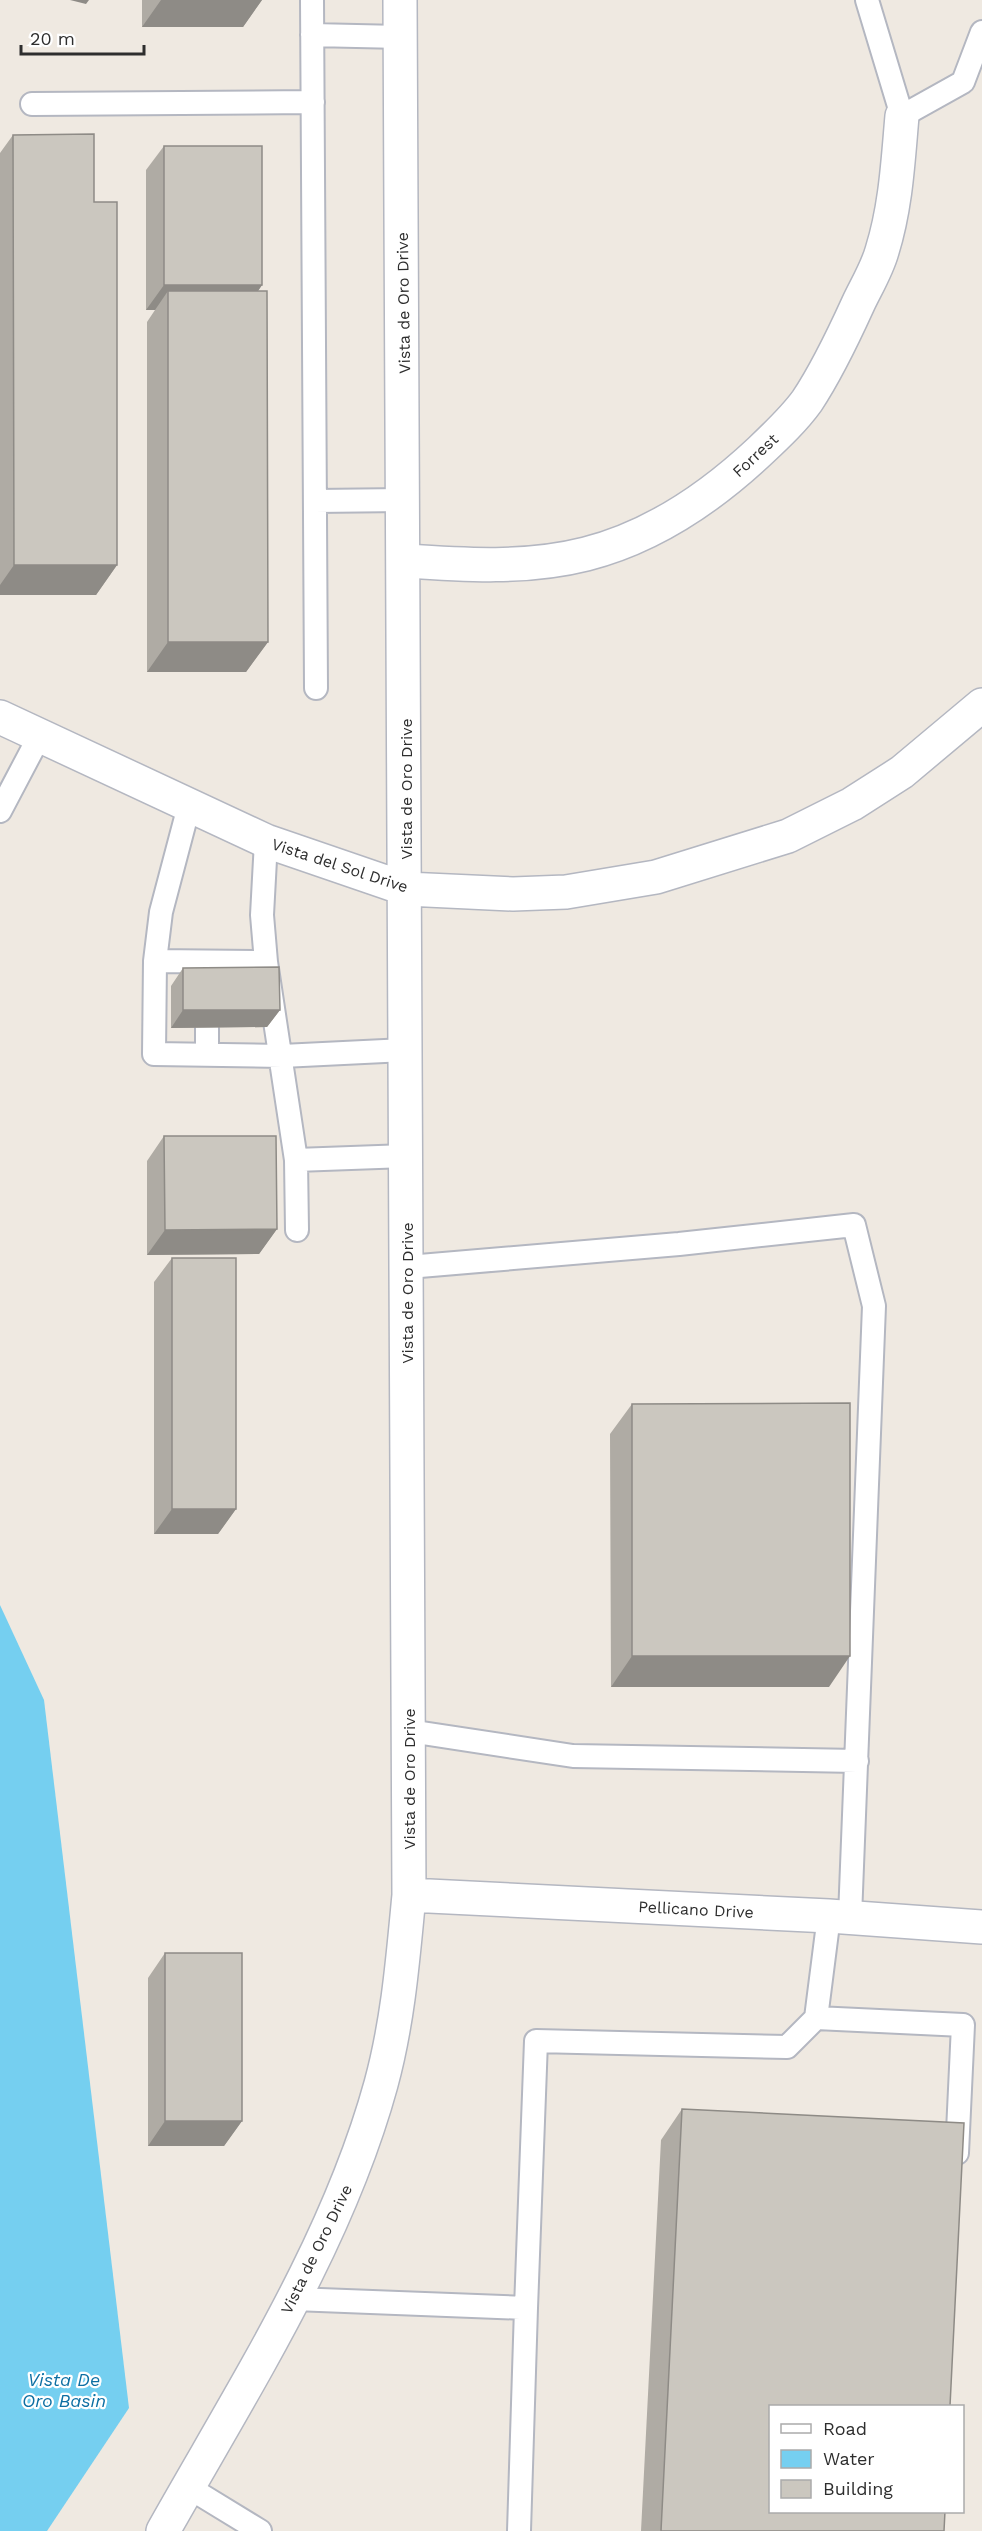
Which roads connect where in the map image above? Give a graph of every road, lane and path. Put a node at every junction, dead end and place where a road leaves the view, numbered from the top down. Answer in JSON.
{"nodes":[{"id":1,"x":312,"y":0,"type":"edge"},
{"id":2,"x":400,"y":0,"type":"edge"},
{"id":3,"x":867,"y":0,"type":"edge"},
{"id":4,"x":982,"y":32,"type":"edge"},
{"id":5,"x":312,"y":35,"type":"junction"},
{"id":6,"x":401,"y":37,"type":"junction"},
{"id":7,"x":313,"y":102,"type":"junction"},
{"id":8,"x":32,"y":104,"type":"dead end"},
{"id":9,"x":902,"y":116,"type":"junction"},
{"id":10,"x":405,"y":500,"type":"junction"},
{"id":11,"x":315,"y":501,"type":"junction"},
{"id":12,"x":405,"y":561,"type":"junction"},
{"id":13,"x":316,"y":688,"type":"dead end"},
{"id":14,"x":982,"y":705,"type":"edge"},
{"id":15,"x":0,"y":717,"type":"edge"},
{"id":16,"x":39,"y":737,"type":"junction"},
{"id":17,"x":189,"y":806,"type":"junction"},
{"id":18,"x":0,"y":811,"type":"edge"},
{"id":19,"x":266,"y":841,"type":"junction"},
{"id":20,"x":406,"y":889,"type":"junction"},
{"id":21,"x":155,"y":961,"type":"junction"},
{"id":22,"x":207,"y":961,"type":"junction"},
{"id":23,"x":266,"y":962,"type":"junction"},
{"id":24,"x":207,"y":986,"type":"edge"},
{"id":25,"x":207,"y":1028,"type":"edge"},
{"id":26,"x":405,"y":1050,"type":"junction"},
{"id":27,"x":207,"y":1054,"type":"junction"},
{"id":28,"x":282,"y":1056,"type":"junction"},
{"id":29,"x":406,"y":1156,"type":"junction"},
{"id":30,"x":296,"y":1160,"type":"junction"},
{"id":31,"x":297,"y":1230,"type":"dead end"},
{"id":32,"x":408,"y":1268,"type":"junction"},
{"id":33,"x":409,"y":1731,"type":"junction"},
{"id":34,"x":857,"y":1761,"type":"junction"},
{"id":35,"x":409,"y":1895,"type":"junction"},
{"id":36,"x":840,"y":1916,"type":"junction"},
{"id":37,"x":982,"y":1927,"type":"edge"},
{"id":38,"x":816,"y":2018,"type":"junction"},
{"id":39,"x":956,"y":2176,"type":"edge"},
{"id":40,"x":294,"y":2299,"type":"junction"},
{"id":41,"x":526,"y":2308,"type":"junction"},
{"id":42,"x":188,"y":2487,"type":"junction"},
{"id":43,"x":163,"y":2531,"type":"edge"},
{"id":44,"x":260,"y":2531,"type":"edge"},
{"id":45,"x":519,"y":2531,"type":"edge"}],
"edges":[{"from":1,"to":5,"type":"lane"},
{"from":2,"to":6,"type":"street","name":"Vista de Oro Drive"},
{"from":3,"to":9,"type":"lane"},
{"from":4,"to":9,"type":"lane"},
{"from":5,"to":6,"type":"lane"},
{"from":5,"to":7,"type":"lane"},
{"from":6,"to":10,"type":"street","name":"Vista de Oro Drive"},
{"from":7,"to":8,"type":"lane"},
{"from":7,"to":11,"type":"lane"},
{"from":9,"to":12,"type":"street","name":"Forrest"},
{"from":10,"to":11,"type":"lane"},
{"from":10,"to":12,"type":"street","name":"Vista de Oro Drive"},
{"from":11,"to":13,"type":"lane"},
{"from":12,"to":20,"type":"street","name":"Vista de Oro Drive"},
{"from":14,"to":20,"type":"street","name":"Vista del Sol Drive"},
{"from":15,"to":16,"type":"street","name":"Vista del Sol Drive"},
{"from":16,"to":17,"type":"street","name":"Vista del Sol Drive"},
{"from":16,"to":18,"type":"lane"},
{"from":17,"to":19,"type":"street","name":"Vista del Sol Drive"},
{"from":17,"to":21,"type":"lane"},
{"from":19,"to":20,"type":"street","name":"Vista del Sol Drive"},
{"from":19,"to":23,"type":"lane"},
{"from":20,"to":26,"type":"street","name":"Vista de Oro Drive"},
{"from":21,"to":22,"type":"lane"},
{"from":21,"to":27,"type":"lane"},
{"from":22,"to":23,"type":"lane"},
{"from":22,"to":24,"type":"lane"},
{"from":23,"to":28,"type":"lane"},
{"from":25,"to":27,"type":"lane"},
{"from":26,"to":28,"type":"lane"},
{"from":26,"to":29,"type":"street","name":"Vista de Oro Drive"},
{"from":27,"to":28,"type":"lane"},
{"from":28,"to":30,"type":"lane"},
{"from":29,"to":30,"type":"lane"},
{"from":29,"to":32,"type":"street","name":"Vista de Oro Drive"},
{"from":30,"to":31,"type":"lane"},
{"from":32,"to":33,"type":"street","name":"Vista de Oro Drive"},
{"from":32,"to":34,"type":"lane"},
{"from":33,"to":34,"type":"lane"},
{"from":33,"to":35,"type":"street","name":"Vista de Oro Drive"},
{"from":34,"to":36,"type":"lane"},
{"from":35,"to":36,"type":"street","name":"Pellicano Drive"},
{"from":35,"to":40,"type":"street","name":"Vista de Oro Drive"},
{"from":36,"to":37,"type":"street","name":"Pellicano Drive"},
{"from":36,"to":38,"type":"lane"},
{"from":38,"to":39,"type":"lane"},
{"from":38,"to":41,"type":"lane"},
{"from":40,"to":41,"type":"lane"},
{"from":40,"to":42,"type":"street","name":"Vista de Oro Drive"},
{"from":41,"to":45,"type":"lane"},
{"from":42,"to":43,"type":"street","name":"Vista de Oro Drive"},
{"from":42,"to":44,"type":"lane"}]}
